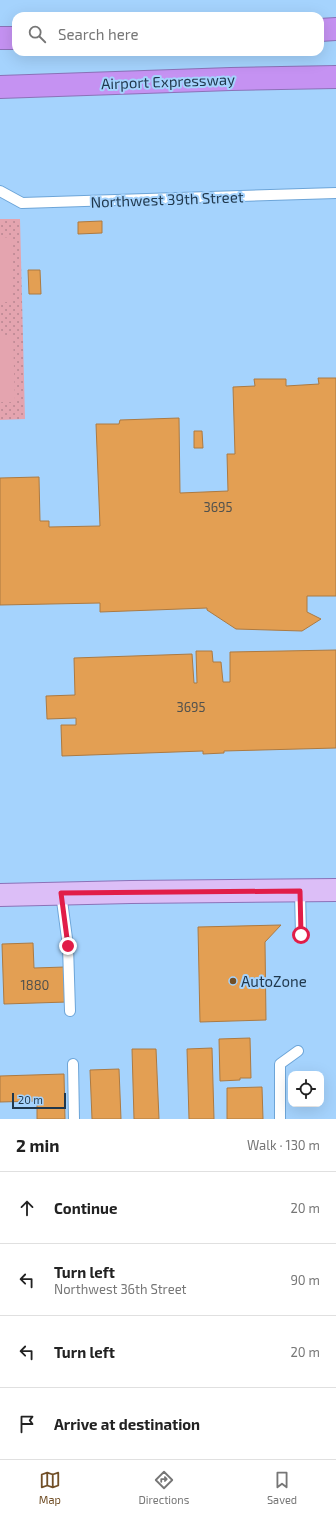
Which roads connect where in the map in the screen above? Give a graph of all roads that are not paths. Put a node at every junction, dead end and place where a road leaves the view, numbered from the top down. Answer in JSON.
{"nodes":[{"id":1,"x":336,"y":29,"type":"edge"},
{"id":2,"x":324,"y":30,"type":"edge"},
{"id":3,"x":0,"y":38,"type":"edge"},
{"id":4,"x":12,"y":38,"type":"edge"},
{"id":5,"x":336,"y":77,"type":"edge"},
{"id":6,"x":0,"y":87,"type":"edge"},
{"id":7,"x":0,"y":191,"type":"edge"},
{"id":8,"x":336,"y":193,"type":"edge"},
{"id":9,"x":336,"y":890,"type":"edge"},
{"id":10,"x":300,"y":891,"type":"junction"},
{"id":11,"x":61,"y":893,"type":"junction"},
{"id":12,"x":0,"y":895,"type":"edge"},
{"id":13,"x":301,"y":935,"type":"dead end"},
{"id":14,"x":70,"y":1011,"type":"dead end"},
{"id":15,"x":298,"y":1051,"type":"dead end"},
{"id":16,"x":73,"y":1064,"type":"dead end"},
{"id":17,"x":74,"y":1119,"type":"edge"},
{"id":18,"x":280,"y":1119,"type":"edge"}],
"edges":[{"from":1,"to":2,"type":"highway"},
{"from":3,"to":4,"type":"highway"},
{"from":5,"to":6,"type":"highway","name":"Airport Expressway"},
{"from":7,"to":8,"type":"lane","name":"Northwest 39th Street"},
{"from":9,"to":10,"type":"main road"},
{"from":10,"to":11,"type":"main road"},
{"from":10,"to":13,"type":"lane"},
{"from":11,"to":12,"type":"main road"},
{"from":11,"to":14,"type":"lane"},
{"from":15,"to":18,"type":"lane"},
{"from":16,"to":17,"type":"lane"}]}
